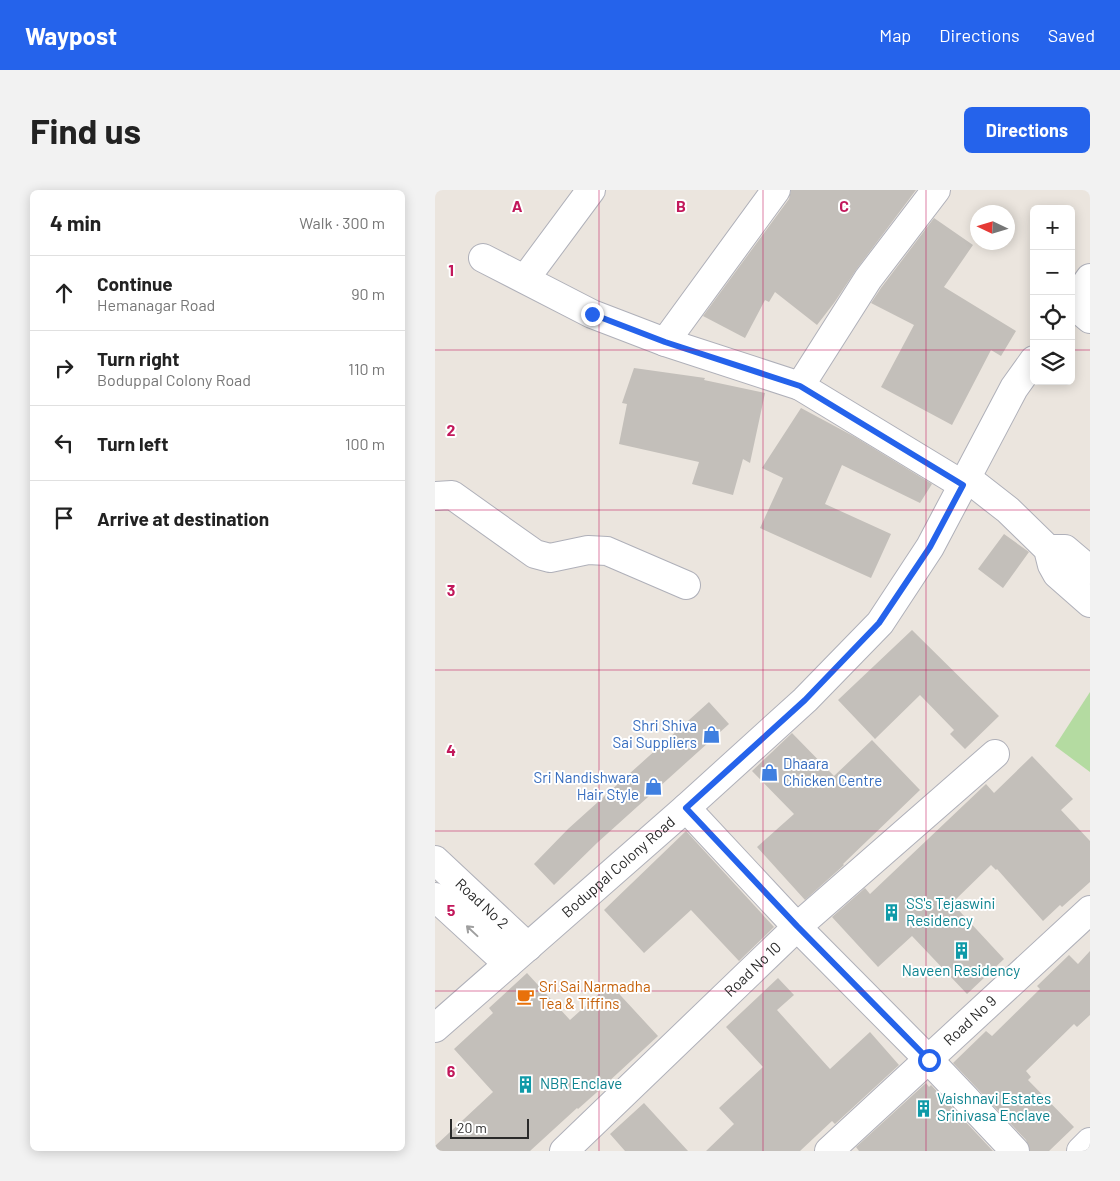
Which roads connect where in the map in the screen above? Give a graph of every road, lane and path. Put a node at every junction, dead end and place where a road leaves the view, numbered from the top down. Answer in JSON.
{"nodes":[{"id":1,"x":591,"y":190,"type":"edge"},
{"id":2,"x":776,"y":190,"type":"edge"},
{"id":3,"x":936,"y":190,"type":"edge"},
{"id":4,"x":483,"y":258,"type":"dead end"},
{"id":5,"x":1090,"y":278,"type":"edge"},
{"id":6,"x":525,"y":279,"type":"junction"},
{"id":7,"x":1075,"y":299,"type":"edge"},
{"id":8,"x":1075,"y":308,"type":"edge"},
{"id":9,"x":1090,"y":319,"type":"edge"},
{"id":10,"x":665,"y":342,"type":"junction"},
{"id":11,"x":1030,"y":366,"type":"edge"},
{"id":12,"x":800,"y":386,"type":"junction"},
{"id":13,"x":965,"y":482,"type":"junction"},
{"id":14,"x":435,"y":496,"type":"edge"},
{"id":15,"x":1048,"y":549,"type":"junction"},
{"id":16,"x":1090,"y":570,"type":"edge"},
{"id":17,"x":686,"y":585,"type":"dead end"},
{"id":18,"x":1090,"y":603,"type":"edge"},
{"id":19,"x":995,"y":754,"type":"dead end"},
{"id":20,"x":686,"y":808,"type":"junction"},
{"id":21,"x":435,"y":860,"type":"edge"},
{"id":22,"x":435,"y":897,"type":"edge"},
{"id":23,"x":1090,"y":910,"type":"edge"},
{"id":24,"x":797,"y":926,"type":"junction"},
{"id":25,"x":528,"y":946,"type":"junction"},
{"id":26,"x":508,"y":964,"type":"junction"},
{"id":27,"x":435,"y":1028,"type":"edge"},
{"id":28,"x":929,"y":1060,"type":"junction"},
{"id":29,"x":1090,"y":1142,"type":"edge"},
{"id":30,"x":564,"y":1151,"type":"edge"},
{"id":31,"x":829,"y":1151,"type":"edge"},
{"id":32,"x":1015,"y":1151,"type":"edge"},
{"id":33,"x":1081,"y":1151,"type":"edge"}],
"edges":[{"from":1,"to":6,"type":"street"},
{"from":2,"to":10,"type":"street"},
{"from":3,"to":12,"type":"street"},
{"from":4,"to":6,"type":"street"},
{"from":5,"to":7,"type":"street"},
{"from":6,"to":10,"type":"street"},
{"from":8,"to":9,"type":"street"},
{"from":10,"to":12,"type":"street"},
{"from":11,"to":13,"type":"street","name":"Boduppal Colony Road"},
{"from":12,"to":13,"type":"street"},
{"from":13,"to":15,"type":"street"},
{"from":13,"to":20,"type":"street","name":"Boduppal Colony Road"},
{"from":14,"to":17,"type":"street"},
{"from":15,"to":16,"type":"street"},
{"from":15,"to":18,"type":"street"},
{"from":19,"to":24,"type":"street","name":"Road No 10"},
{"from":20,"to":24,"type":"street"},
{"from":20,"to":25,"type":"street","name":"Boduppal Colony Road"},
{"from":21,"to":25,"type":"street","name":"Road No 2"},
{"from":26,"to":22,"type":"street","one_way":true},
{"from":23,"to":28,"type":"street","name":"Road No 9"},
{"from":24,"to":28,"type":"street"},
{"from":24,"to":30,"type":"street","name":"Road No 10"},
{"from":25,"to":26,"type":"street","name":"Boduppal Colony Road"},
{"from":26,"to":27,"type":"street","name":"Boduppal Colony Road"},
{"from":28,"to":31,"type":"street","name":"Road No 9"},
{"from":28,"to":32,"type":"street"},
{"from":29,"to":33,"type":"street"}]}
